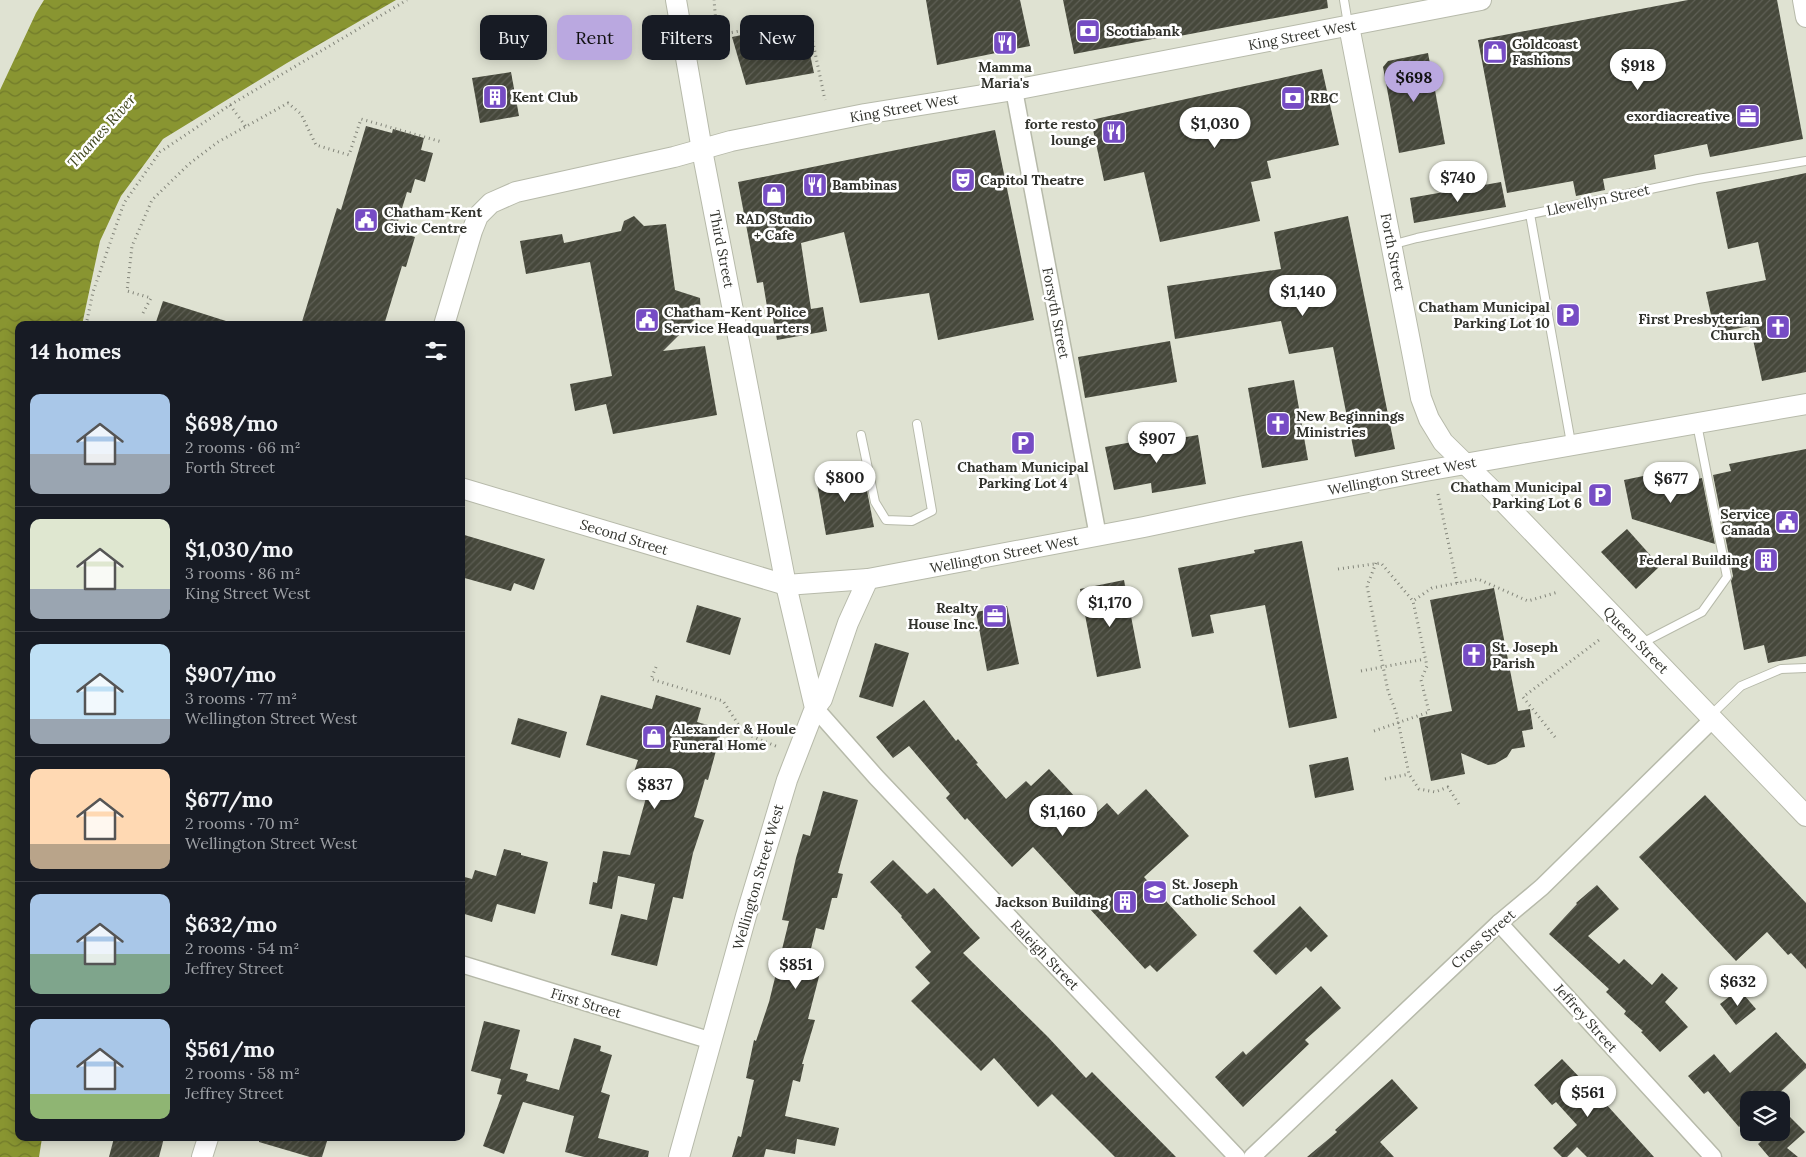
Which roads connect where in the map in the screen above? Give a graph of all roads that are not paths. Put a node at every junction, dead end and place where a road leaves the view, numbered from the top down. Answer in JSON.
{"nodes":[{"id":1,"x":676,"y":0,"type":"edge"},
{"id":2,"x":1344,"y":0,"type":"edge"},
{"id":3,"x":1481,"y":0,"type":"edge"},
{"id":4,"x":1803,"y":0,"type":"edge"},
{"id":5,"x":1806,"y":17,"type":"edge"},
{"id":6,"x":1349,"y":26,"type":"junction"},
{"id":7,"x":1014,"y":90,"type":"junction"},
{"id":8,"x":702,"y":150,"type":"junction"},
{"id":9,"x":1806,"y":161,"type":"edge"},
{"id":10,"x":1530,"y":214,"type":"junction"},
{"id":11,"x":1391,"y":245,"type":"junction"},
{"id":12,"x":445,"y":321,"type":"edge"},
{"id":13,"x":1806,"y":404,"type":"edge"},
{"id":14,"x":1697,"y":423,"type":"junction"},
{"id":15,"x":917,"y":424,"type":"dead end"},
{"id":16,"x":861,"y":435,"type":"dead end"},
{"id":17,"x":1572,"y":445,"type":"junction"},
{"id":18,"x":1466,"y":464,"type":"junction"},
{"id":19,"x":465,"y":489,"type":"edge"},
{"id":20,"x":1098,"y":536,"type":"junction"},
{"id":21,"x":868,"y":579,"type":"junction"},
{"id":22,"x":786,"y":585,"type":"junction"},
{"id":23,"x":1640,"y":644,"type":"junction"},
{"id":24,"x":1806,"y":668,"type":"edge"},
{"id":25,"x":815,"y":708,"type":"junction"},
{"id":26,"x":1711,"y":718,"type":"junction"},
{"id":27,"x":1802,"y":805,"type":"edge"},
{"id":28,"x":1499,"y":923,"type":"junction"},
{"id":29,"x":465,"y":965,"type":"edge"},
{"id":30,"x":712,"y":1041,"type":"junction"},
{"id":31,"x":207,"y":1141,"type":"edge"},
{"id":32,"x":202,"y":1157,"type":"edge"},
{"id":33,"x":679,"y":1157,"type":"edge"},
{"id":34,"x":1237,"y":1157,"type":"edge"},
{"id":35,"x":1252,"y":1157,"type":"edge"},
{"id":36,"x":1713,"y":1157,"type":"edge"}],
"edges":[{"from":1,"to":8,"type":"street","name":"Third Street"},
{"from":2,"to":6,"type":"lane"},
{"from":3,"to":6,"type":"street","name":"King Street West"},
{"from":4,"to":5,"type":"street"},
{"from":6,"to":7,"type":"street","name":"King Street West"},
{"from":6,"to":11,"type":"street","name":"Forth Street"},
{"from":7,"to":8,"type":"street","name":"King Street West"},
{"from":7,"to":20,"type":"street","name":"Forsyth Street"},
{"from":8,"to":12,"type":"street","name":"King Street West"},
{"from":8,"to":22,"type":"street","name":"Third Street"},
{"from":9,"to":10,"type":"lane","name":"Llewellyn Street"},
{"from":10,"to":11,"type":"lane","name":"Llewellyn Street"},
{"from":10,"to":17,"type":"lane"},
{"from":11,"to":18,"type":"street","name":"Forth Street"},
{"from":13,"to":14,"type":"street","name":"Wellington Street West"},
{"from":14,"to":17,"type":"street","name":"Wellington Street West"},
{"from":14,"to":23,"type":"lane"},
{"from":15,"to":16,"type":"lane"},
{"from":17,"to":18,"type":"street","name":"Wellington Street West"},
{"from":18,"to":20,"type":"street","name":"Wellington Street West"},
{"from":18,"to":23,"type":"street","name":"Queen Street"},
{"from":19,"to":22,"type":"street","name":"Second Street"},
{"from":20,"to":21,"type":"street","name":"Wellington Street West"},
{"from":21,"to":22,"type":"street","name":"Wellington Street West"},
{"from":21,"to":25,"type":"street","name":"Wellington Street West"},
{"from":22,"to":25,"type":"street"},
{"from":23,"to":26,"type":"street","name":"Queen Street"},
{"from":24,"to":26,"type":"lane"},
{"from":25,"to":30,"type":"street","name":"Wellington Street West"},
{"from":25,"to":34,"type":"street","name":"Raleigh Street"},
{"from":26,"to":27,"type":"street","name":"Queen Street"},
{"from":26,"to":28,"type":"street","name":"Cross Street"},
{"from":28,"to":35,"type":"street","name":"Cross Street"},
{"from":28,"to":36,"type":"street","name":"Jeffrey Street"},
{"from":29,"to":30,"type":"street","name":"First Street"},
{"from":30,"to":33,"type":"street","name":"Wellington Street West"},
{"from":31,"to":32,"type":"street"}]}
